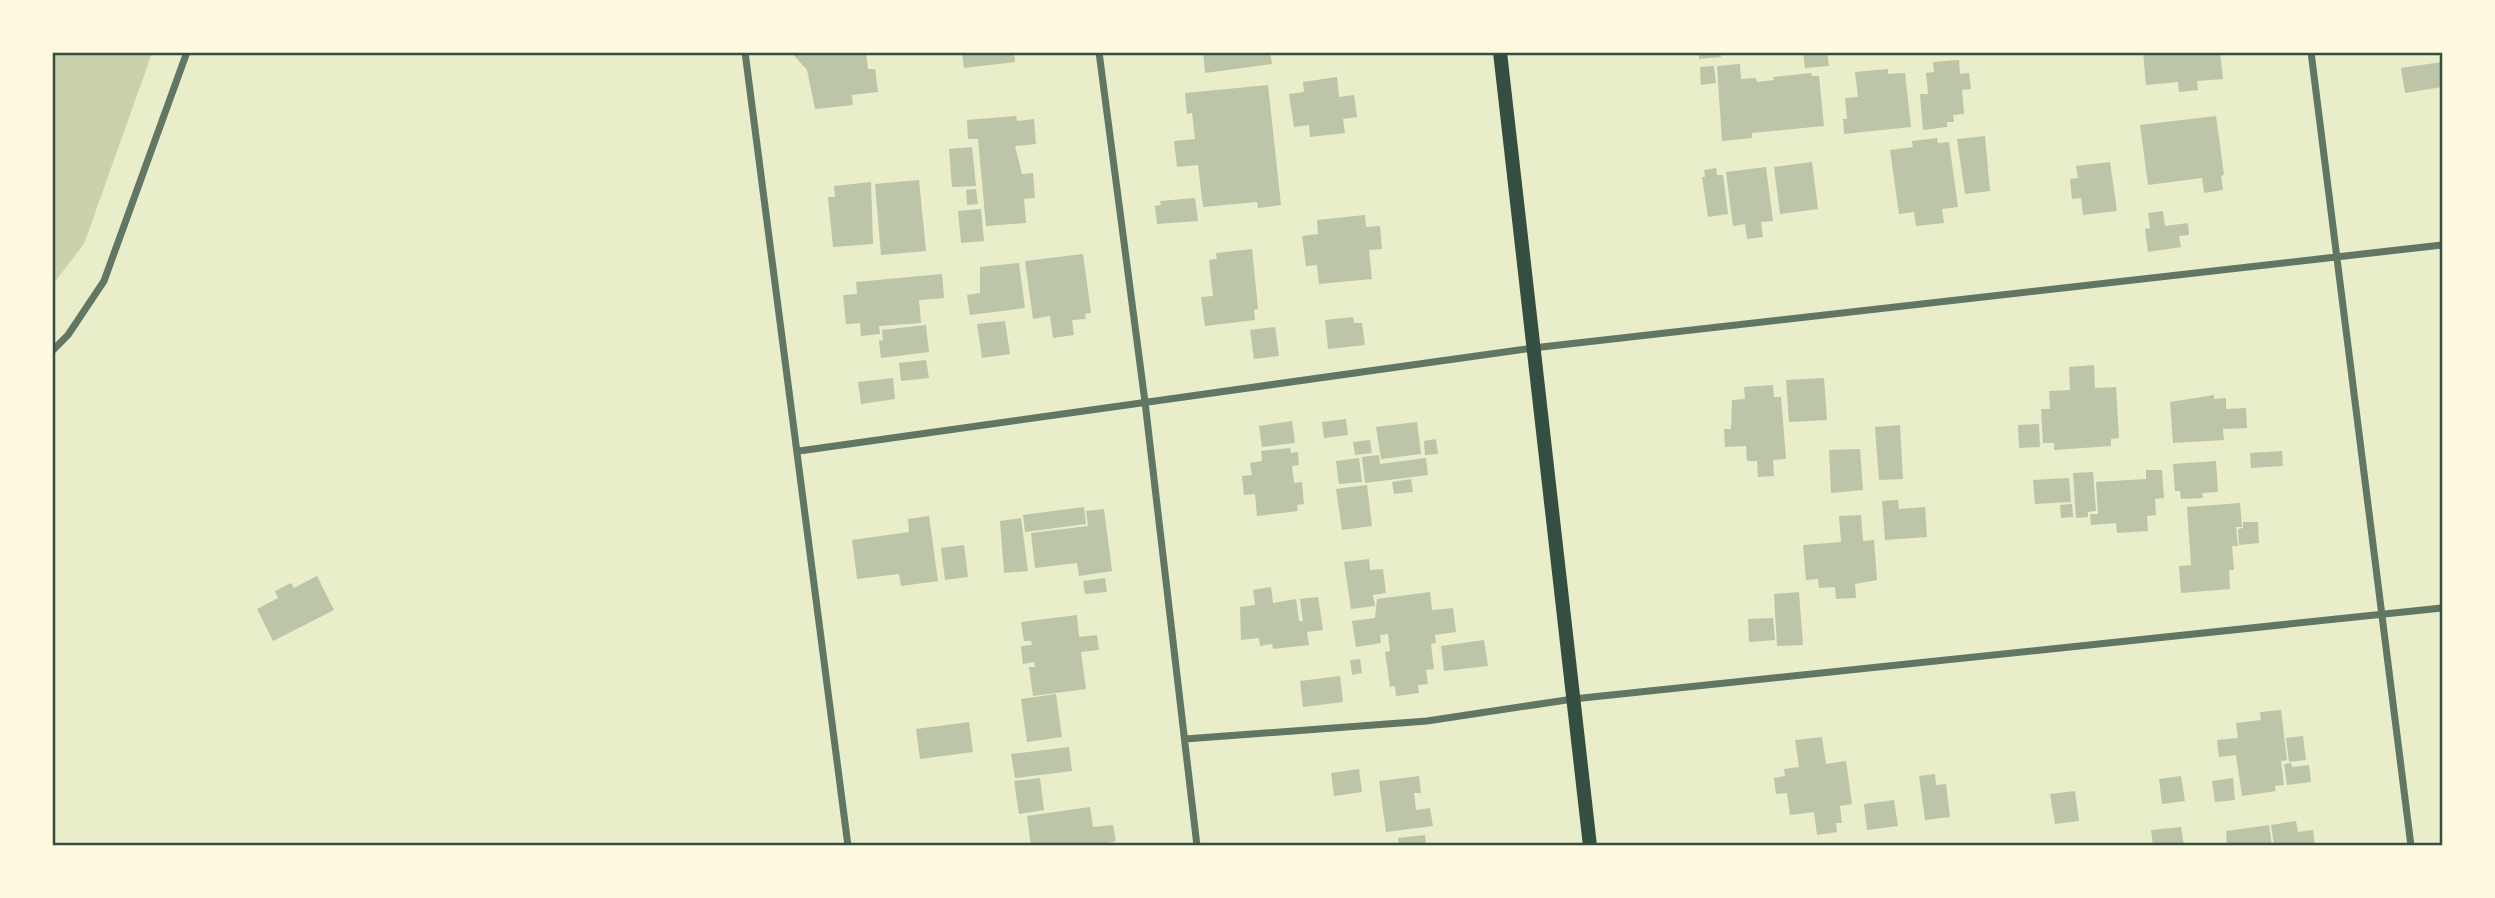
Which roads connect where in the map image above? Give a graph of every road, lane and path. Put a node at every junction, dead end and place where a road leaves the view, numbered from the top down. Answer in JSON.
{"nodes":[{"id":1,"x":187,"y":52,"type":"edge"},
{"id":2,"x":745,"y":52,"type":"edge"},
{"id":3,"x":1099,"y":52,"type":"edge"},
{"id":4,"x":1500,"y":52,"type":"edge"},
{"id":5,"x":2311,"y":52,"type":"edge"},
{"id":6,"x":2442,"y":245,"type":"edge"},
{"id":7,"x":2336,"y":259,"type":"junction"},
{"id":8,"x":1533,"y":348,"type":"junction"},
{"id":9,"x":52,"y":351,"type":"edge"},
{"id":10,"x":1145,"y":402,"type":"junction"},
{"id":11,"x":799,"y":451,"type":"junction"},
{"id":12,"x":2442,"y":608,"type":"edge"},
{"id":13,"x":2382,"y":615,"type":"junction"},
{"id":14,"x":1573,"y":699,"type":"junction"},
{"id":15,"x":1185,"y":739,"type":"junction"},
{"id":16,"x":848,"y":845,"type":"edge"},
{"id":17,"x":1197,"y":845,"type":"edge"},
{"id":18,"x":1590,"y":845,"type":"edge"},
{"id":19,"x":2411,"y":845,"type":"edge"}],
"edges":[{"from":1,"to":9,"type":"street"},
{"from":2,"to":11,"type":"street"},
{"from":3,"to":10,"type":"street"},
{"from":4,"to":8,"type":"main road"},
{"from":5,"to":7,"type":"street"},
{"from":6,"to":7,"type":"street"},
{"from":7,"to":8,"type":"street"},
{"from":7,"to":13,"type":"street"},
{"from":8,"to":10,"type":"street"},
{"from":8,"to":14,"type":"main road"},
{"from":10,"to":11,"type":"street"},
{"from":10,"to":15,"type":"street"},
{"from":11,"to":16,"type":"street"},
{"from":12,"to":13,"type":"street"},
{"from":13,"to":14,"type":"street"},
{"from":13,"to":19,"type":"street"},
{"from":14,"to":15,"type":"street"},
{"from":14,"to":18,"type":"main road"},
{"from":15,"to":17,"type":"street"}]}
